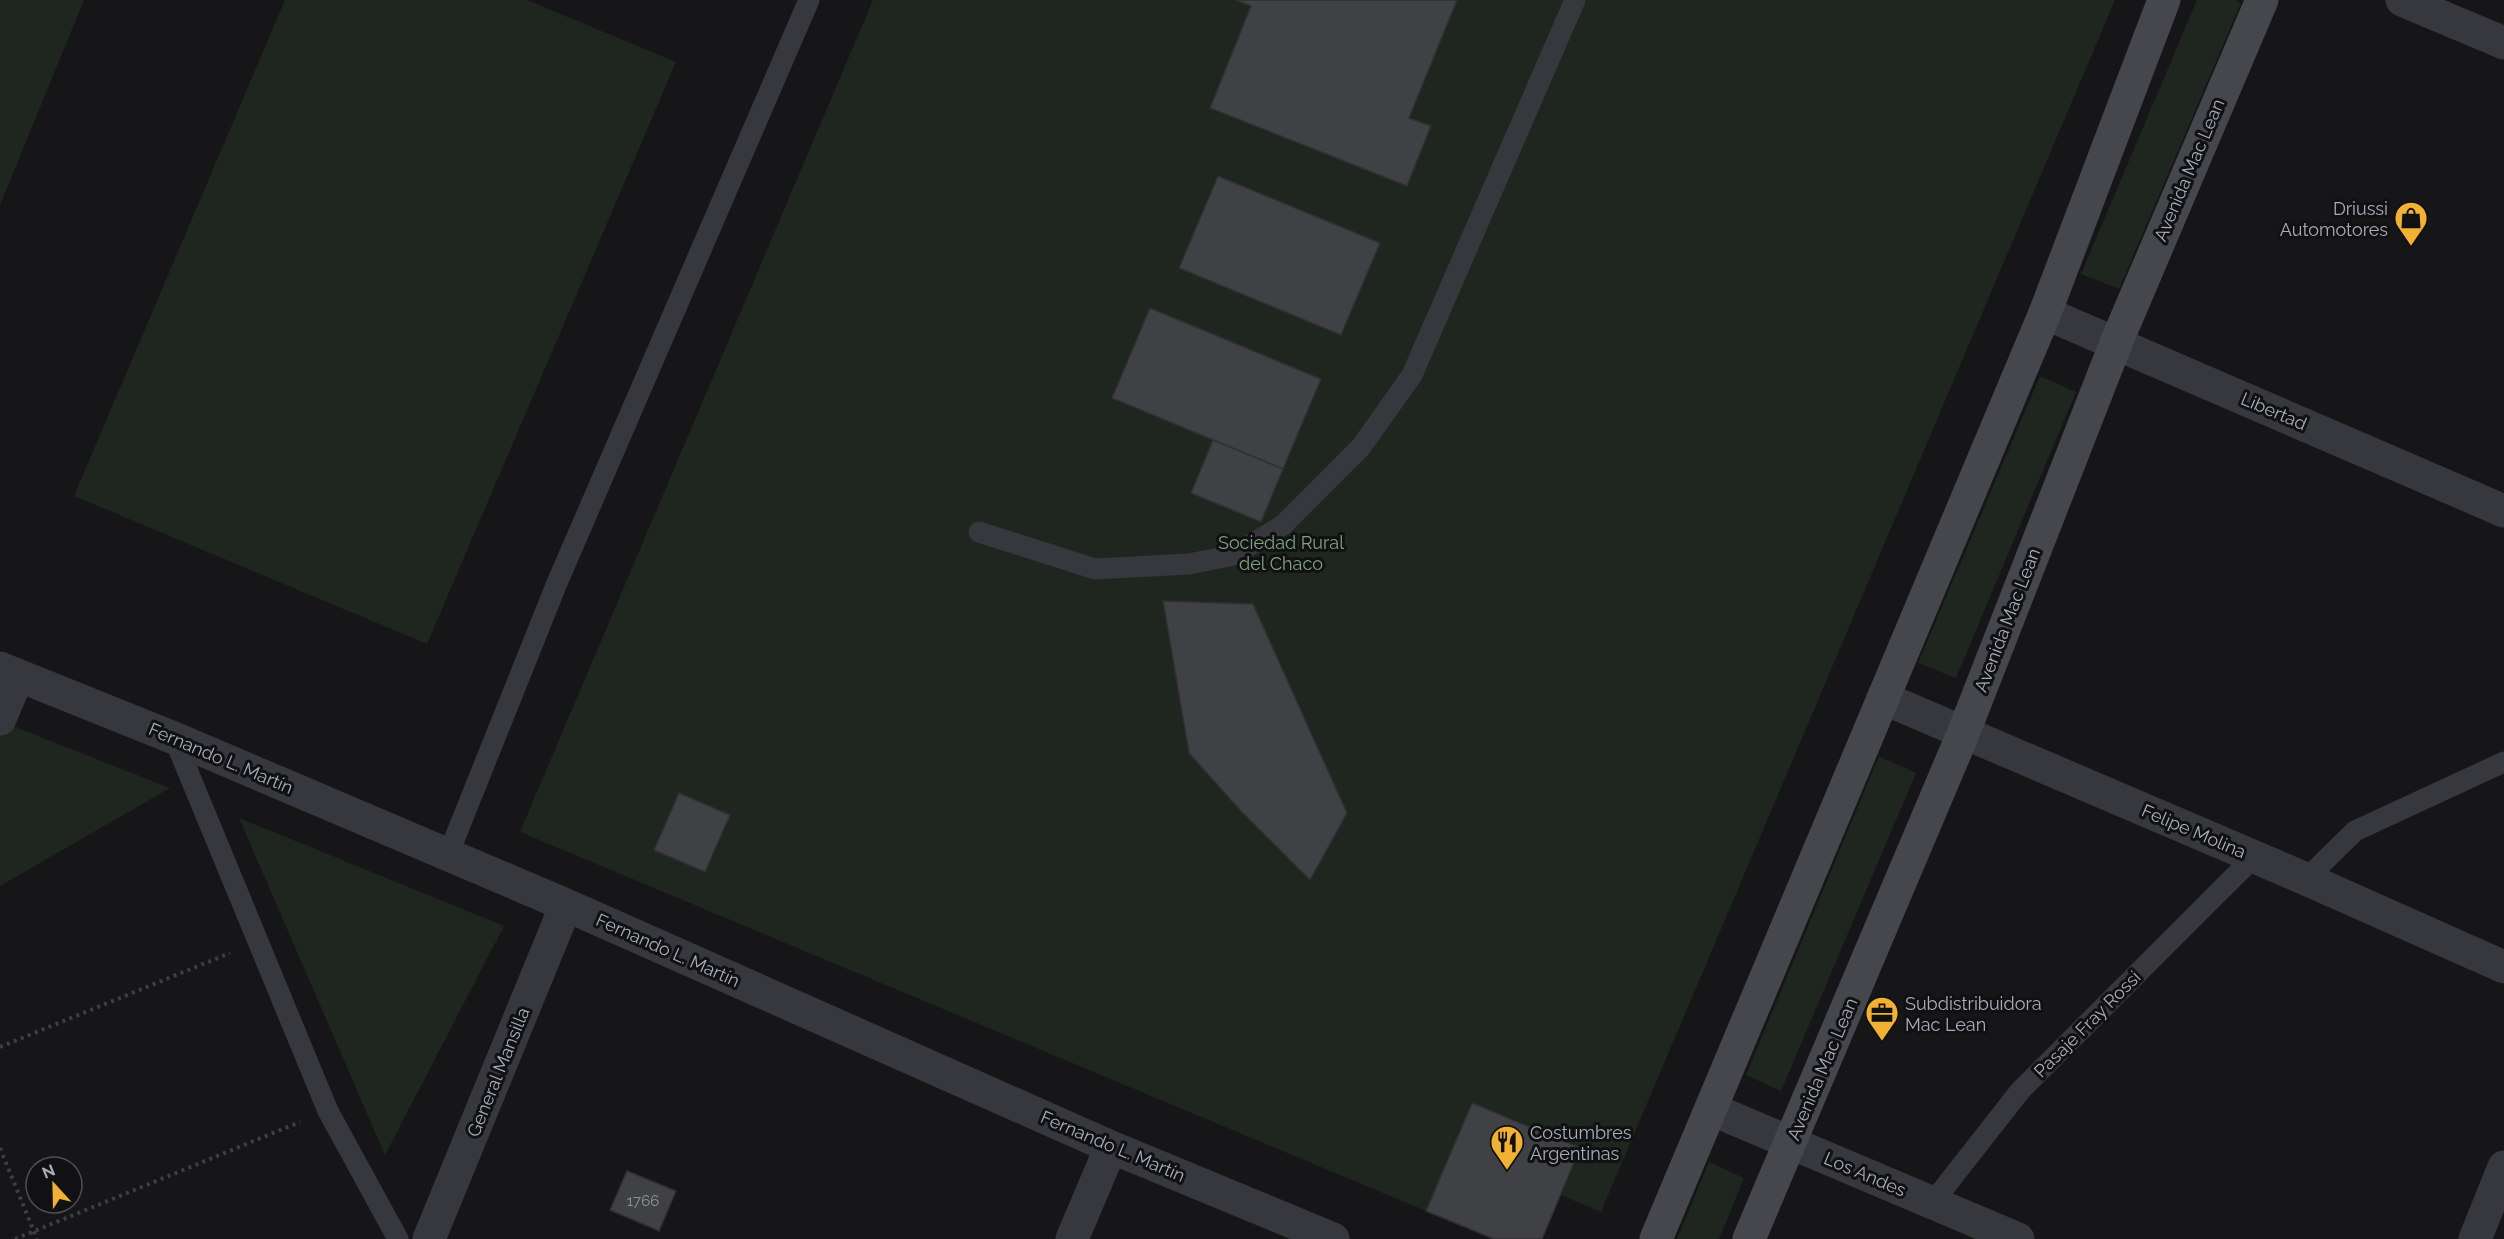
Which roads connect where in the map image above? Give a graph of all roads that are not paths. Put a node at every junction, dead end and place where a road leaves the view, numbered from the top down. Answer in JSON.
{"nodes":[{"id":1,"x":809,"y":0,"type":"edge"},
{"id":2,"x":1575,"y":0,"type":"edge"},
{"id":3,"x":2164,"y":0,"type":"edge"},
{"id":4,"x":2262,"y":0,"type":"edge"},
{"id":5,"x":2402,"y":0,"type":"edge"},
{"id":6,"x":2504,"y":43,"type":"edge"},
{"id":7,"x":2045,"y":313,"type":"junction"},
{"id":8,"x":2116,"y":343,"type":"junction"},
{"id":9,"x":2504,"y":511,"type":"edge"},
{"id":10,"x":979,"y":532,"type":"dead end"},
{"id":11,"x":9,"y":672,"type":"edge"},
{"id":12,"x":1883,"y":698,"type":"junction"},
{"id":13,"x":0,"y":719,"type":"edge"},
{"id":14,"x":1963,"y":734,"type":"junction"},
{"id":15,"x":174,"y":738,"type":"junction"},
{"id":16,"x":2504,"y":762,"type":"edge"},
{"id":17,"x":448,"y":855,"type":"junction"},
{"id":18,"x":2254,"y":857,"type":"junction"},
{"id":19,"x":2306,"y":879,"type":"junction"},
{"id":20,"x":566,"y":905,"type":"junction"},
{"id":21,"x":2504,"y":966,"type":"edge"},
{"id":22,"x":1710,"y":1109,"type":"junction"},
{"id":23,"x":1791,"y":1143,"type":"junction"},
{"id":24,"x":1111,"y":1147,"type":"junction"},
{"id":25,"x":2504,"y":1167,"type":"edge"},
{"id":26,"x":1933,"y":1202,"type":"junction"},
{"id":27,"x":398,"y":1239,"type":"edge"},
{"id":28,"x":429,"y":1239,"type":"edge"},
{"id":29,"x":1072,"y":1239,"type":"edge"},
{"id":30,"x":1333,"y":1239,"type":"edge"},
{"id":31,"x":1656,"y":1239,"type":"edge"},
{"id":32,"x":1749,"y":1239,"type":"edge"},
{"id":33,"x":2018,"y":1239,"type":"edge"},
{"id":34,"x":2475,"y":1239,"type":"edge"}],
"edges":[{"from":1,"to":17,"type":"lane"},
{"from":2,"to":10,"type":"lane"},
{"from":3,"to":7,"type":"main road"},
{"from":4,"to":8,"type":"main road","name":"Avenida Mac Lean"},
{"from":5,"to":6,"type":"street"},
{"from":7,"to":8,"type":"street","name":"Libertad"},
{"from":7,"to":12,"type":"main road"},
{"from":8,"to":9,"type":"street","name":"Libertad"},
{"from":8,"to":14,"type":"main road","name":"Avenida Mac Lean"},
{"from":11,"to":13,"type":"street"},
{"from":11,"to":15,"type":"street","name":"Fernando L. Martín"},
{"from":12,"to":14,"type":"street","name":"Felipe Molina"},
{"from":12,"to":22,"type":"main road"},
{"from":14,"to":18,"type":"street","name":"Felipe Molina"},
{"from":14,"to":23,"type":"main road","name":"Avenida Mac Lean"},
{"from":15,"to":17,"type":"street","name":"Fernando L. Martín"},
{"from":15,"to":27,"type":"lane"},
{"from":16,"to":19,"type":"lane"},
{"from":17,"to":20,"type":"street","name":"Fernando L. Martín"},
{"from":18,"to":19,"type":"street","name":"Felipe Molina"},
{"from":18,"to":26,"type":"lane","name":"Pasaje Fray Rossi"},
{"from":19,"to":21,"type":"street","name":"Felipe Molina"},
{"from":20,"to":24,"type":"street","name":"Fernando L. Martín"},
{"from":20,"to":28,"type":"street","name":"General Mansilla"},
{"from":22,"to":23,"type":"street","name":"Los Andes"},
{"from":22,"to":31,"type":"main road"},
{"from":23,"to":26,"type":"street","name":"Los Andes"},
{"from":23,"to":32,"type":"main road","name":"Avenida Mac Lean"},
{"from":24,"to":29,"type":"street"},
{"from":24,"to":30,"type":"street","name":"Fernando L. Martín"},
{"from":25,"to":34,"type":"street"},
{"from":26,"to":33,"type":"street","name":"Los Andes"}]}
